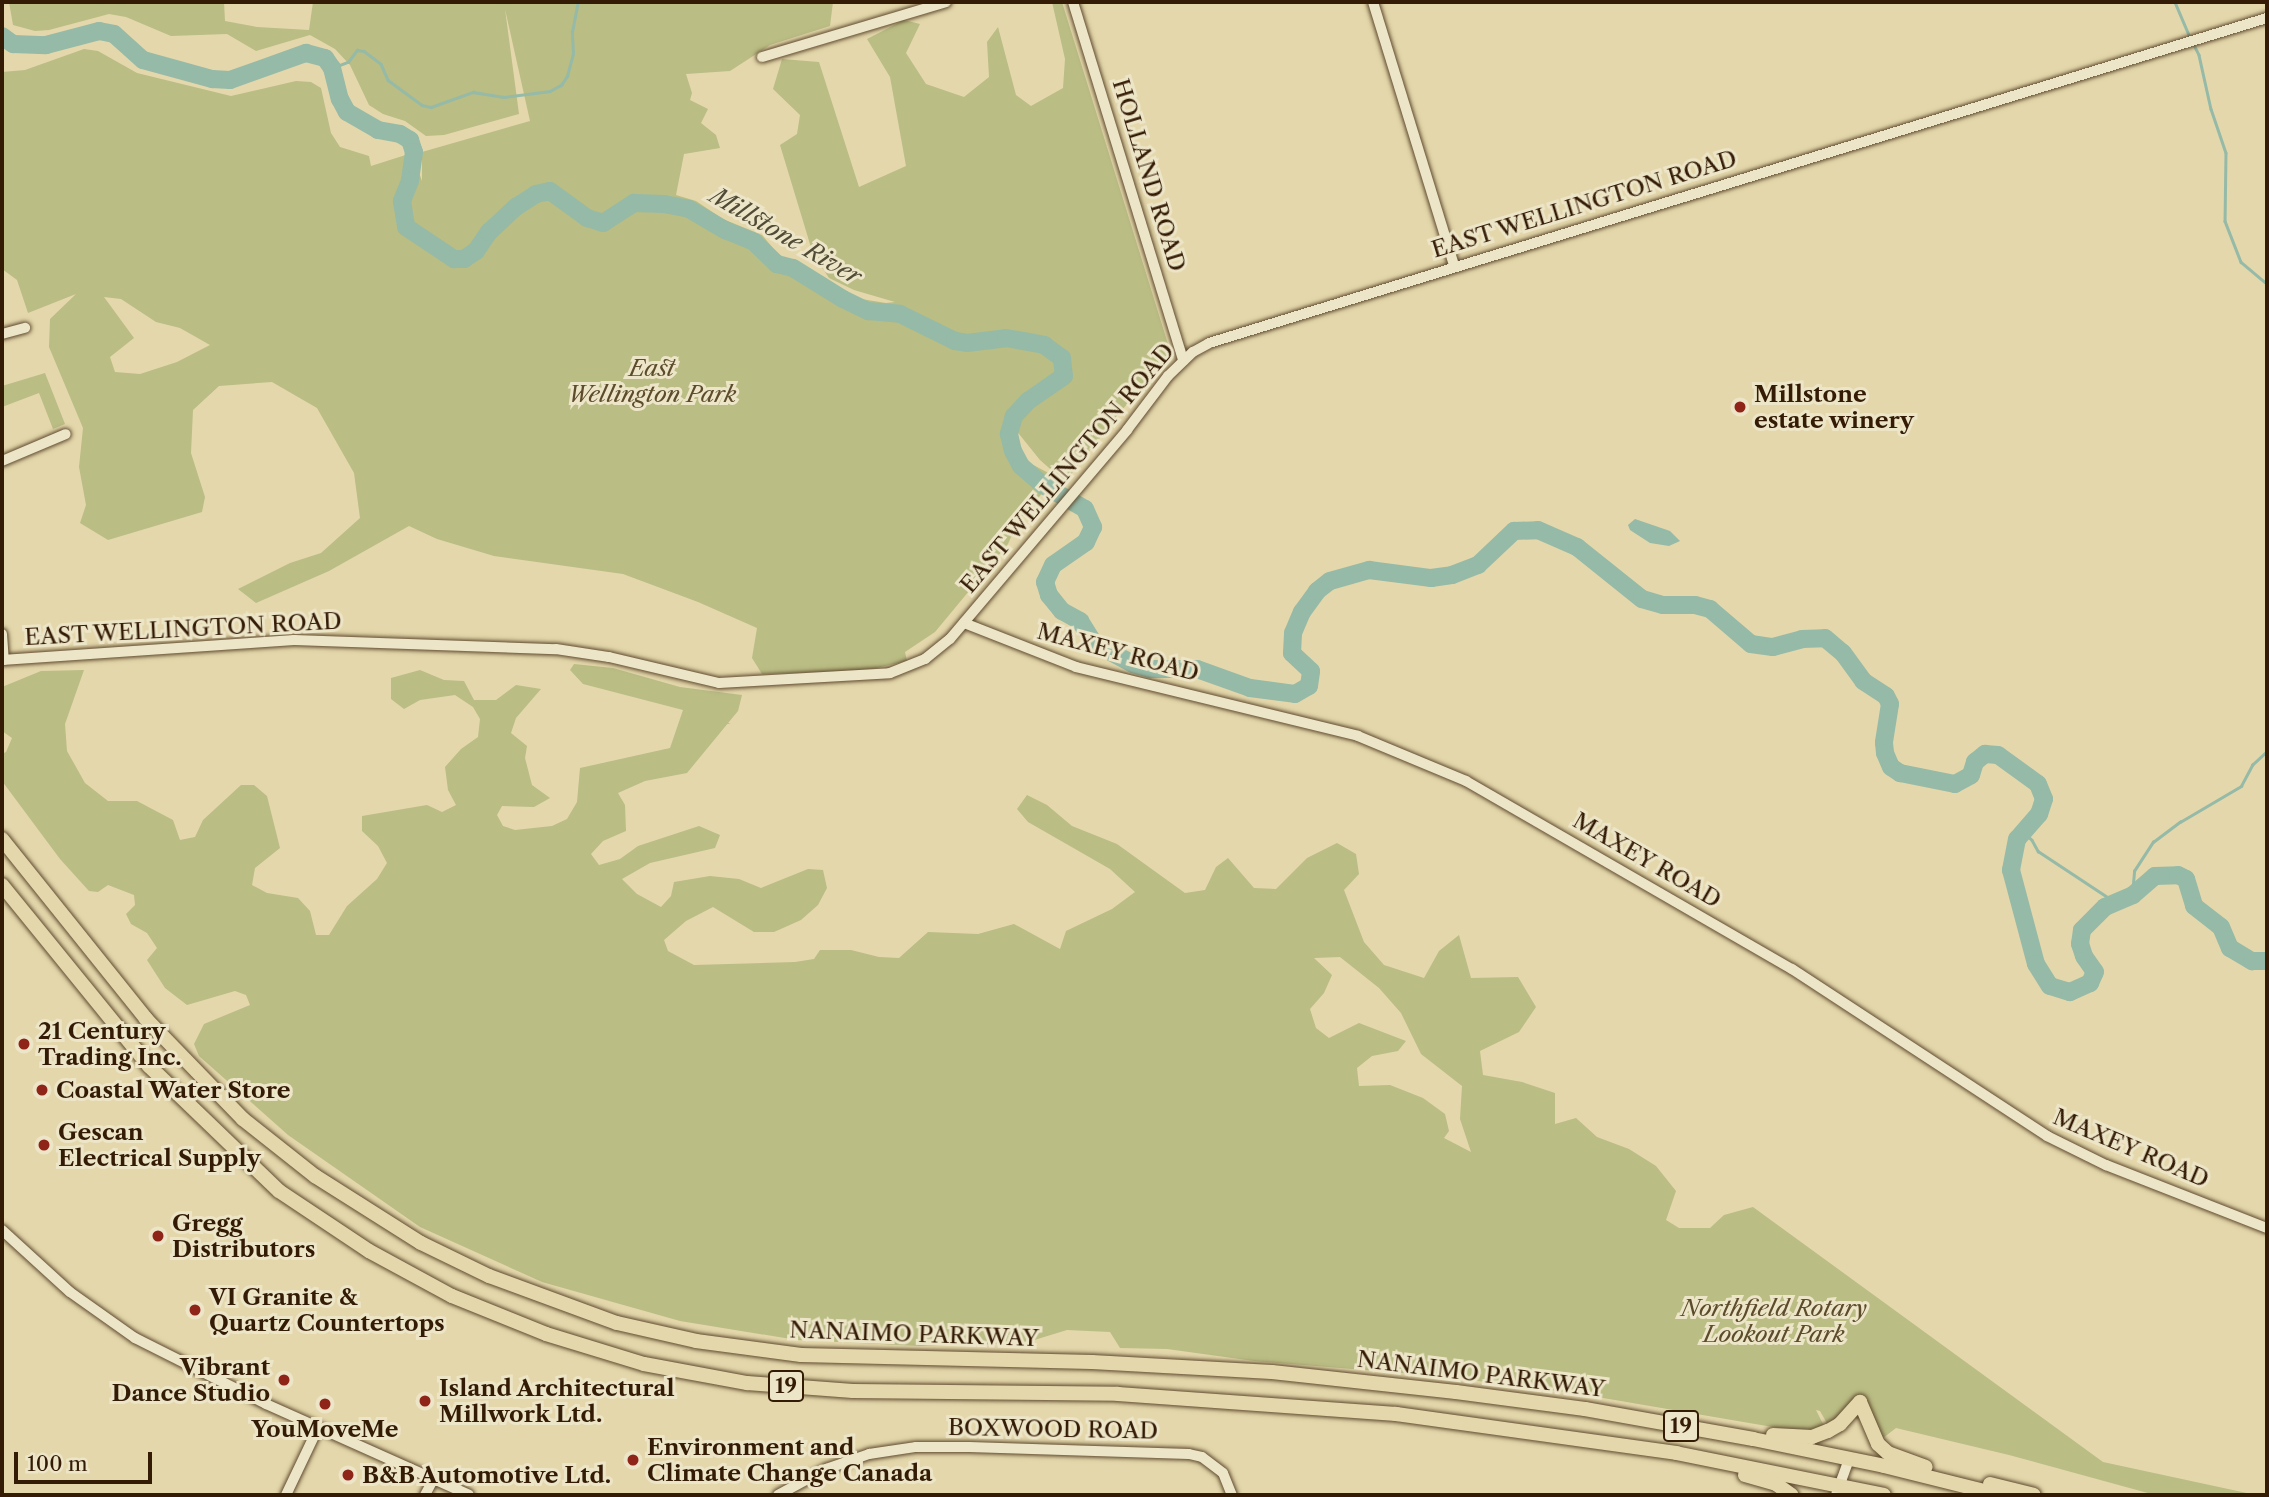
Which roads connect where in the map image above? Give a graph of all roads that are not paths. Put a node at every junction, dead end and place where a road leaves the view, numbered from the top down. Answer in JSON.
{"nodes":[{"id":1,"x":946,"y":2,"type":"edge"},
{"id":2,"x":1073,"y":2,"type":"edge"},
{"id":3,"x":1373,"y":2,"type":"edge"},
{"id":4,"x":2267,"y":18,"type":"edge"},
{"id":5,"x":762,"y":57,"type":"dead end"},
{"id":6,"x":1454,"y":266,"type":"junction"},
{"id":7,"x":25,"y":327,"type":"dead end"},
{"id":8,"x":2,"y":334,"type":"edge"},
{"id":9,"x":1184,"y":360,"type":"junction"},
{"id":10,"x":66,"y":435,"type":"dead end"},
{"id":11,"x":2,"y":461,"type":"edge"},
{"id":12,"x":964,"y":623,"type":"junction"},
{"id":13,"x":2,"y":634,"type":"edge"},
{"id":14,"x":3,"y":660,"type":"edge"},
{"id":15,"x":2,"y":839,"type":"edge"},
{"id":16,"x":2,"y":885,"type":"edge"},
{"id":17,"x":2267,"y":1228,"type":"edge"},
{"id":18,"x":2,"y":1230,"type":"edge"},
{"id":19,"x":1513,"y":1399,"type":"junction"},
{"id":20,"x":1490,"y":1425,"type":"junction"},
{"id":21,"x":318,"y":1428,"type":"junction"},
{"id":22,"x":1849,"y":1460,"type":"junction"},
{"id":23,"x":433,"y":1480,"type":"junction"},
{"id":24,"x":1838,"y":1490,"type":"edge"},
{"id":25,"x":286,"y":1495,"type":"edge"},
{"id":26,"x":425,"y":1495,"type":"edge"},
{"id":27,"x":469,"y":1495,"type":"edge"},
{"id":28,"x":778,"y":1495,"type":"edge"},
{"id":29,"x":1233,"y":1495,"type":"edge"},
{"id":30,"x":1792,"y":1495,"type":"edge"},
{"id":31,"x":1884,"y":1495,"type":"edge"},
{"id":32,"x":2000,"y":1495,"type":"edge"},
{"id":33,"x":2034,"y":1495,"type":"edge"}],
"edges":[{"from":1,"to":5,"type":"street"},
{"from":2,"to":9,"type":"street","name":"HOLLAND ROAD"},
{"from":3,"to":6,"type":"street"},
{"from":4,"to":6,"type":"street","name":"EAST WELLINGTON ROAD"},
{"from":6,"to":9,"type":"street","name":"EAST WELLINGTON ROAD"},
{"from":7,"to":8,"type":"street"},
{"from":9,"to":12,"type":"street","name":"EAST WELLINGTON ROAD"},
{"from":10,"to":11,"type":"street"},
{"from":12,"to":14,"type":"street","name":"EAST WELLINGTON ROAD"},
{"from":12,"to":17,"type":"street","name":"MAXEY ROAD"},
{"from":13,"to":14,"type":"street"},
{"from":15,"to":19,"type":"highway","name":"NANAIMO PARKWAY","number":"19"},
{"from":16,"to":20,"type":"highway","number":"19"},
{"from":18,"to":21,"type":"street"},
{"from":19,"to":22,"type":"highway","name":"NANAIMO PARKWAY","number":"19"},
{"from":19,"to":33,"type":"highway"},
{"from":20,"to":24,"type":"highway","number":"19"},
{"from":20,"to":30,"type":"highway"},
{"from":21,"to":23,"type":"street"},
{"from":21,"to":25,"type":"street"},
{"from":22,"to":24,"type":"street"},
{"from":22,"to":32,"type":"highway","name":"NANAIMO PARKWAY","number":"19"},
{"from":23,"to":26,"type":"street"},
{"from":23,"to":27,"type":"street"},
{"from":24,"to":31,"type":"highway","number":"19"},
{"from":28,"to":29,"type":"street","name":"BOXWOOD ROAD"}]}
